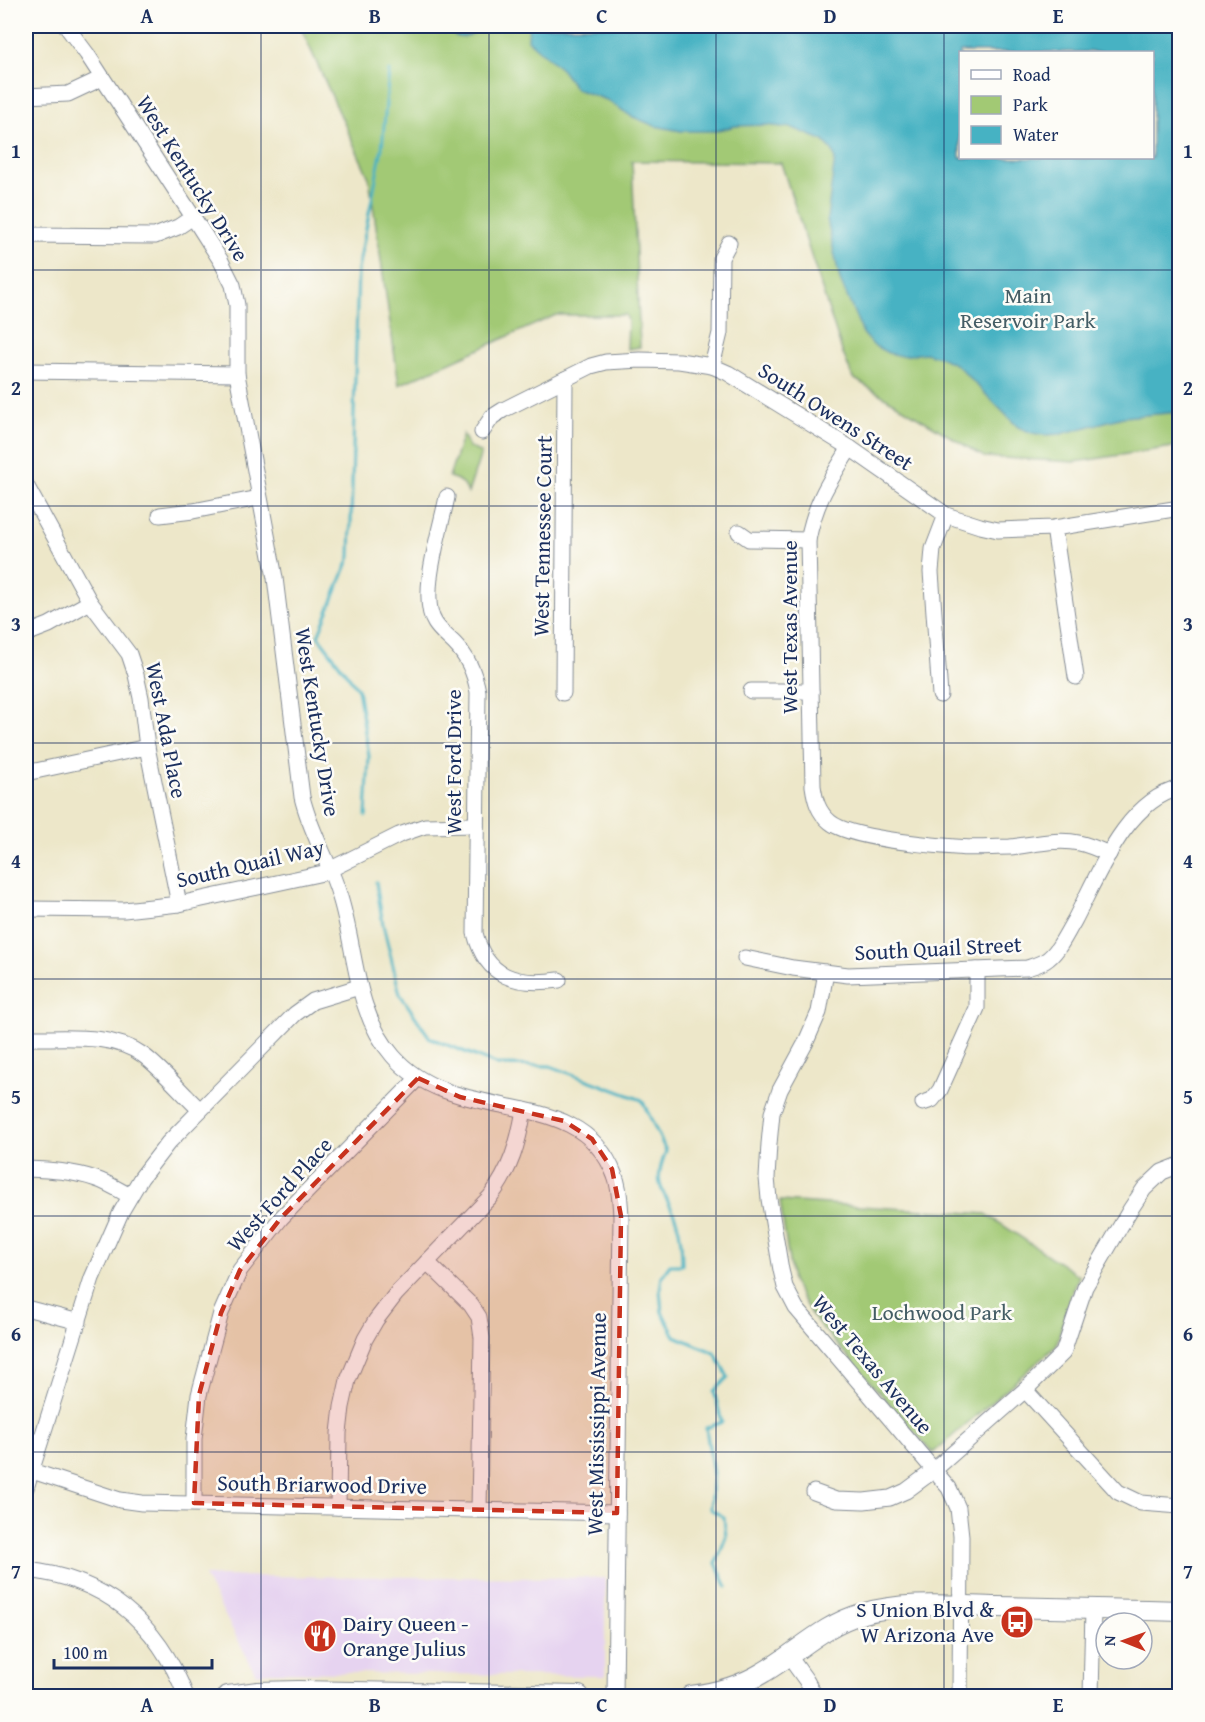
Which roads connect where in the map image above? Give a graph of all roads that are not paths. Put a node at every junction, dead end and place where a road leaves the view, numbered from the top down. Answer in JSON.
{"nodes":[{"id":1,"x":66,"y":26,"type":"edge"},
{"id":2,"x":102,"y":78,"type":"junction"},
{"id":3,"x":26,"y":96,"type":"edge"},
{"id":4,"x":193,"y":217,"type":"junction"},
{"id":5,"x":26,"y":235,"type":"edge"},
{"id":6,"x":729,"y":243,"type":"dead end"},
{"id":7,"x":712,"y":366,"type":"junction"},
{"id":8,"x":26,"y":371,"type":"edge"},
{"id":9,"x":237,"y":374,"type":"junction"},
{"id":10,"x":565,"y":379,"type":"junction"},
{"id":11,"x":482,"y":432,"type":"dead end"},
{"id":12,"x":850,"y":448,"type":"junction"},
{"id":13,"x":26,"y":485,"type":"edge"},
{"id":14,"x":447,"y":497,"type":"dead end"},
{"id":15,"x":259,"y":498,"type":"junction"},
{"id":16,"x":1179,"y":508,"type":"edge"},
{"id":17,"x":160,"y":515,"type":"dead end"},
{"id":18,"x":946,"y":515,"type":"junction"},
{"id":19,"x":1054,"y":528,"type":"junction"},
{"id":20,"x":739,"y":532,"type":"dead end"},
{"id":21,"x":808,"y":540,"type":"junction"},
{"id":22,"x":90,"y":602,"type":"junction"},
{"id":23,"x":26,"y":634,"type":"edge"},
{"id":24,"x":1076,"y":678,"type":"dead end"},
{"id":25,"x":751,"y":691,"type":"dead end"},
{"id":26,"x":811,"y":691,"type":"junction"},
{"id":27,"x":562,"y":693,"type":"dead end"},
{"id":28,"x":940,"y":695,"type":"dead end"},
{"id":29,"x":147,"y":747,"type":"junction"},
{"id":30,"x":26,"y":773,"type":"edge"},
{"id":31,"x":1179,"y":788,"type":"edge"},
{"id":32,"x":476,"y":825,"type":"junction"},
{"id":33,"x":1109,"y":854,"type":"junction"},
{"id":34,"x":329,"y":870,"type":"junction"},
{"id":35,"x":179,"y":904,"type":"junction"},
{"id":36,"x":26,"y":909,"type":"edge"},
{"id":37,"x":745,"y":958,"type":"dead end"},
{"id":38,"x":977,"y":970,"type":"junction"},
{"id":39,"x":826,"y":972,"type":"junction"},
{"id":40,"x":559,"y":980,"type":"dead end"},
{"id":41,"x":359,"y":987,"type":"junction"},
{"id":42,"x":26,"y":1038,"type":"edge"},
{"id":43,"x":418,"y":1078,"type":"junction"},
{"id":44,"x":923,"y":1103,"type":"dead end"},
{"id":45,"x":200,"y":1110,"type":"junction"},
{"id":46,"x":524,"y":1110,"type":"junction"},
{"id":47,"x":1179,"y":1165,"type":"edge"},
{"id":48,"x":26,"y":1170,"type":"edge"},
{"id":49,"x":130,"y":1196,"type":"junction"},
{"id":50,"x":427,"y":1262,"type":"junction"},
{"id":51,"x":26,"y":1308,"type":"edge"},
{"id":52,"x":79,"y":1322,"type":"junction"},
{"id":53,"x":1025,"y":1390,"type":"junction"},
{"id":54,"x":28,"y":1470,"type":"edge"},
{"id":55,"x":933,"y":1470,"type":"junction"},
{"id":56,"x":26,"y":1488,"type":"edge"},
{"id":57,"x":814,"y":1492,"type":"dead end"},
{"id":58,"x":194,"y":1503,"type":"junction"},
{"id":59,"x":1179,"y":1506,"type":"edge"},
{"id":60,"x":338,"y":1507,"type":"junction"},
{"id":61,"x":479,"y":1510,"type":"junction"},
{"id":62,"x":617,"y":1513,"type":"junction"},
{"id":63,"x":26,"y":1570,"type":"edge"},
{"id":64,"x":961,"y":1606,"type":"junction"},
{"id":65,"x":1093,"y":1609,"type":"junction"},
{"id":66,"x":1179,"y":1611,"type":"edge"},
{"id":67,"x":788,"y":1655,"type":"junction"},
{"id":68,"x":186,"y":1696,"type":"edge"},
{"id":69,"x":228,"y":1696,"type":"edge"},
{"id":70,"x":579,"y":1696,"type":"edge"},
{"id":71,"x":615,"y":1696,"type":"edge"},
{"id":72,"x":691,"y":1696,"type":"edge"},
{"id":73,"x":815,"y":1696,"type":"edge"},
{"id":74,"x":960,"y":1696,"type":"edge"},
{"id":75,"x":1091,"y":1696,"type":"edge"}],
"edges":[{"from":1,"to":2,"type":"street","name":"West Kentucky Drive"},
{"from":2,"to":3,"type":"street"},
{"from":2,"to":4,"type":"street","name":"West Kentucky Drive"},
{"from":4,"to":5,"type":"street"},
{"from":4,"to":9,"type":"street","name":"West Kentucky Drive"},
{"from":6,"to":7,"type":"street"},
{"from":7,"to":10,"type":"street","name":"South Owens Street"},
{"from":7,"to":12,"type":"street","name":"South Owens Street"},
{"from":8,"to":9,"type":"street"},
{"from":9,"to":15,"type":"street","name":"West Kentucky Drive"},
{"from":10,"to":11,"type":"street","name":"South Owens Street"},
{"from":10,"to":27,"type":"street","name":"West Tennessee Court"},
{"from":12,"to":18,"type":"street","name":"South Owens Street"},
{"from":12,"to":21,"type":"street","name":"West Texas Avenue"},
{"from":13,"to":22,"type":"street","name":"West Ada Place"},
{"from":14,"to":32,"type":"street","name":"West Ford Drive"},
{"from":15,"to":17,"type":"street"},
{"from":15,"to":34,"type":"street","name":"West Kentucky Drive"},
{"from":16,"to":19,"type":"street","name":"South Owens Street"},
{"from":18,"to":19,"type":"street","name":"South Owens Street"},
{"from":18,"to":28,"type":"street"},
{"from":19,"to":24,"type":"street"},
{"from":20,"to":21,"type":"street"},
{"from":21,"to":26,"type":"street","name":"West Texas Avenue"},
{"from":22,"to":23,"type":"street"},
{"from":22,"to":29,"type":"street","name":"West Ada Place"},
{"from":25,"to":26,"type":"street"},
{"from":26,"to":33,"type":"street","name":"West Texas Avenue"},
{"from":29,"to":30,"type":"street"},
{"from":29,"to":35,"type":"street","name":"West Ada Place"},
{"from":31,"to":33,"type":"street","name":"South Quail Street"},
{"from":32,"to":34,"type":"street","name":"South Quail Way"},
{"from":32,"to":40,"type":"street","name":"West Ford Drive"},
{"from":33,"to":38,"type":"street","name":"South Quail Street"},
{"from":34,"to":35,"type":"street","name":"South Quail Way"},
{"from":34,"to":41,"type":"street","name":"West Kentucky Drive"},
{"from":35,"to":36,"type":"street","name":"South Quail Way"},
{"from":37,"to":39,"type":"street","name":"South Quail Street"},
{"from":38,"to":39,"type":"street","name":"South Quail Street"},
{"from":38,"to":44,"type":"street"},
{"from":39,"to":55,"type":"street","name":"West Texas Avenue"},
{"from":41,"to":43,"type":"street","name":"West Kentucky Drive"},
{"from":41,"to":45,"type":"street"},
{"from":42,"to":45,"type":"street"},
{"from":43,"to":46,"type":"street","name":"West Mississippi Avenue"},
{"from":43,"to":58,"type":"street","name":"West Ford Place"},
{"from":45,"to":49,"type":"street"},
{"from":46,"to":50,"type":"street"},
{"from":46,"to":62,"type":"street","name":"West Mississippi Avenue"},
{"from":47,"to":53,"type":"street"},
{"from":48,"to":49,"type":"street"},
{"from":49,"to":52,"type":"street"},
{"from":50,"to":60,"type":"street"},
{"from":50,"to":61,"type":"street"},
{"from":51,"to":52,"type":"street"},
{"from":52,"to":54,"type":"street"},
{"from":53,"to":55,"type":"street"},
{"from":53,"to":59,"type":"street"},
{"from":54,"to":56,"type":"street"},
{"from":54,"to":58,"type":"street","name":"South Briarwood Drive"},
{"from":55,"to":57,"type":"street"},
{"from":55,"to":64,"type":"street","name":"West Texas Avenue"},
{"from":58,"to":60,"type":"street","name":"South Briarwood Drive"},
{"from":60,"to":61,"type":"street","name":"South Briarwood Drive"},
{"from":61,"to":62,"type":"street","name":"South Briarwood Drive"},
{"from":62,"to":71,"type":"street","name":"West Mississippi Avenue"},
{"from":63,"to":68,"type":"street"},
{"from":64,"to":65,"type":"main road"},
{"from":64,"to":67,"type":"main road"},
{"from":64,"to":74,"type":"street","name":"West Texas Avenue"},
{"from":65,"to":66,"type":"main road"},
{"from":65,"to":75,"type":"street"},
{"from":67,"to":72,"type":"main road"},
{"from":67,"to":73,"type":"street"},
{"from":69,"to":70,"type":"main road"}]}
